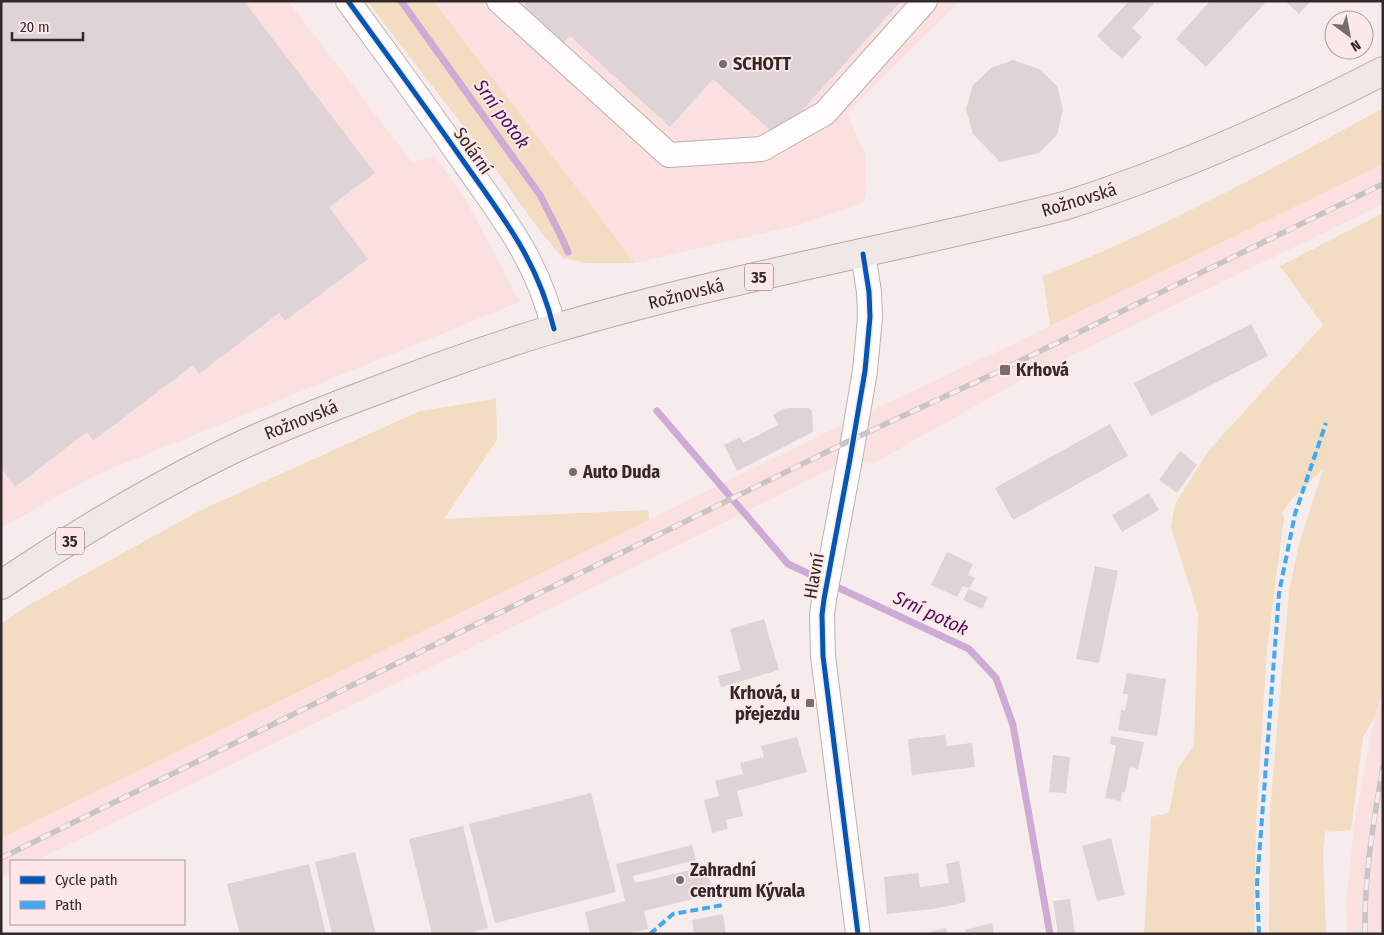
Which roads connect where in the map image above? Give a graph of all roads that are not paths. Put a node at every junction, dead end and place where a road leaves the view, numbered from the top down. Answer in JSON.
{"nodes":[{"id":1,"x":348,"y":1,"type":"edge"},
{"id":2,"x":499,"y":1,"type":"edge"},
{"id":3,"x":925,"y":1,"type":"edge"},
{"id":4,"x":1383,"y":71,"type":"edge"},
{"id":5,"x":863,"y":254,"type":"junction"},
{"id":6,"x":554,"y":328,"type":"junction"},
{"id":7,"x":1,"y":585,"type":"edge"},
{"id":8,"x":858,"y":934,"type":"edge"}],
"edges":[{"from":1,"to":6,"type":"street","name":"Solární"},
{"from":2,"to":3,"type":"street"},
{"from":4,"to":5,"type":"main road","name":"Rožnovská","number":"35"},
{"from":5,"to":6,"type":"main road","name":"Rožnovská","number":"35"},
{"from":5,"to":8,"type":"street","name":"Hlavní"},
{"from":6,"to":7,"type":"main road","name":"Rožnovská","number":"35"}]}
